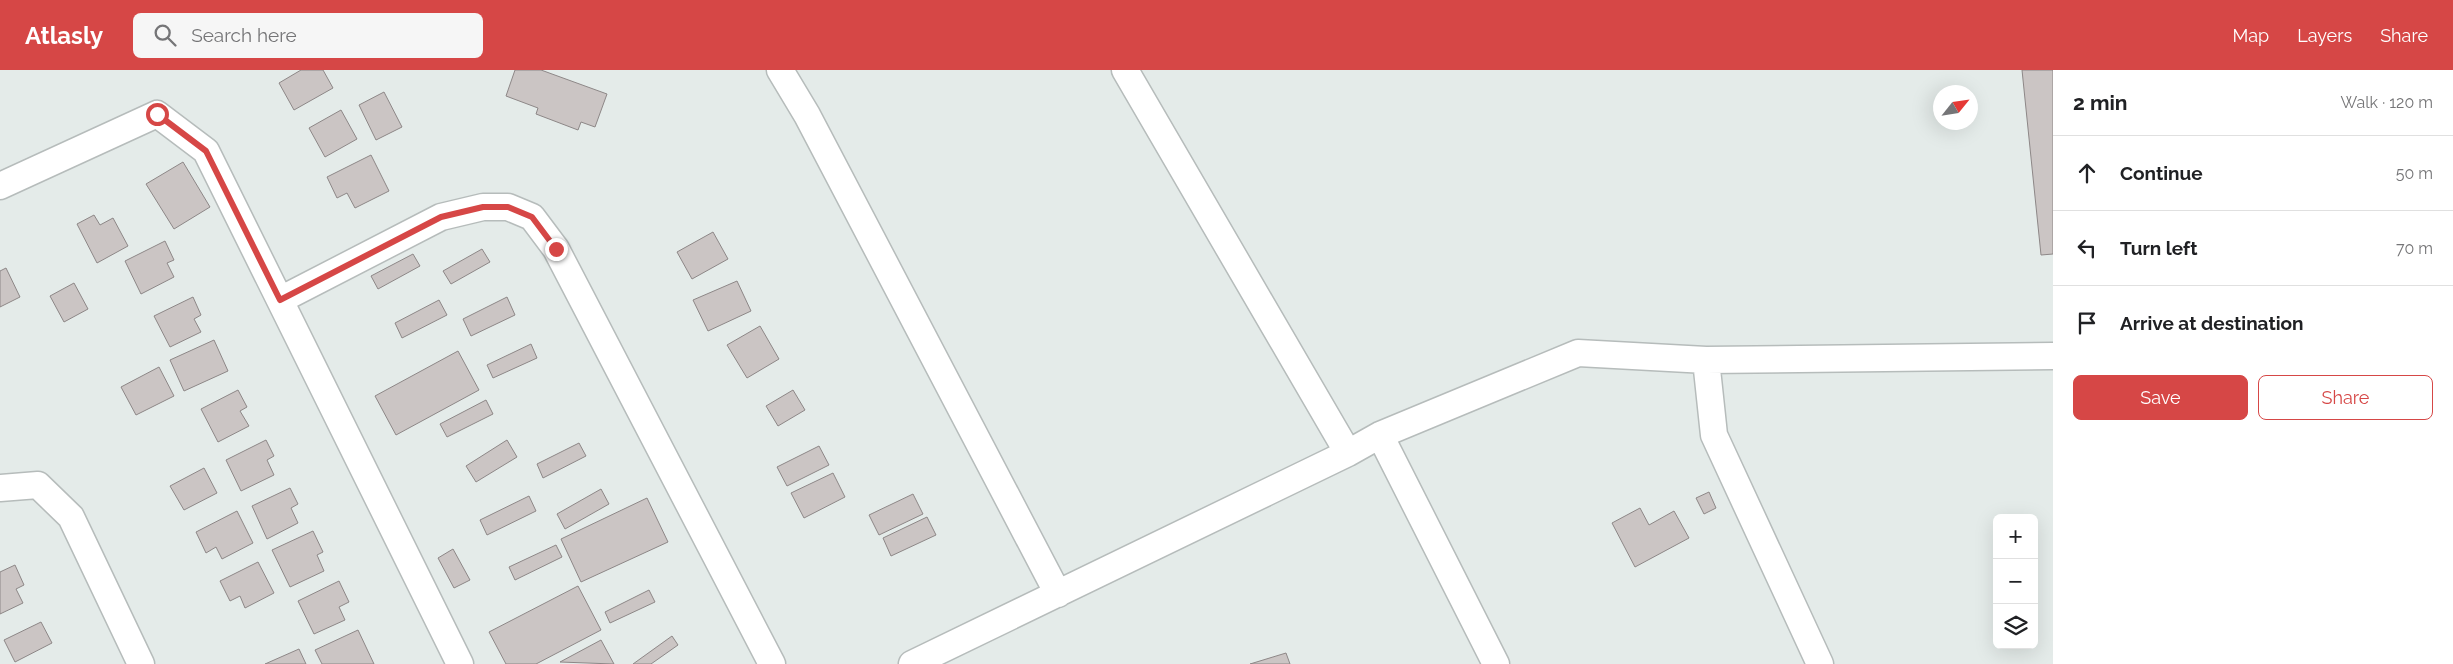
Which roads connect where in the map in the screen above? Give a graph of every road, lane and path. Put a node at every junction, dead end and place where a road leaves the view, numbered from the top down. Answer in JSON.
{"nodes":[{"id":1,"x":780,"y":70,"type":"edge"},
{"id":2,"x":1125,"y":70,"type":"edge"},
{"id":3,"x":0,"y":186,"type":"edge"},
{"id":4,"x":280,"y":300,"type":"junction"},
{"id":5,"x":2053,"y":356,"type":"edge"},
{"id":6,"x":1706,"y":360,"type":"junction"},
{"id":7,"x":1380,"y":434,"type":"junction"},
{"id":8,"x":1348,"y":453,"type":"junction"},
{"id":9,"x":0,"y":488,"type":"edge"},
{"id":10,"x":1058,"y":594,"type":"junction"},
{"id":11,"x":141,"y":664,"type":"edge"},
{"id":12,"x":460,"y":664,"type":"edge"},
{"id":13,"x":772,"y":664,"type":"edge"},
{"id":14,"x":912,"y":664,"type":"edge"},
{"id":15,"x":1496,"y":664,"type":"edge"},
{"id":16,"x":1820,"y":664,"type":"edge"}],
"edges":[{"from":1,"to":10,"type":"street"},
{"from":2,"to":8,"type":"street"},
{"from":3,"to":4,"type":"street"},
{"from":4,"to":12,"type":"street"},
{"from":4,"to":13,"type":"street"},
{"from":5,"to":6,"type":"street"},
{"from":6,"to":7,"type":"street"},
{"from":6,"to":16,"type":"street"},
{"from":7,"to":8,"type":"street"},
{"from":7,"to":15,"type":"street"},
{"from":8,"to":10,"type":"street"},
{"from":9,"to":11,"type":"street"},
{"from":10,"to":14,"type":"street"}]}
